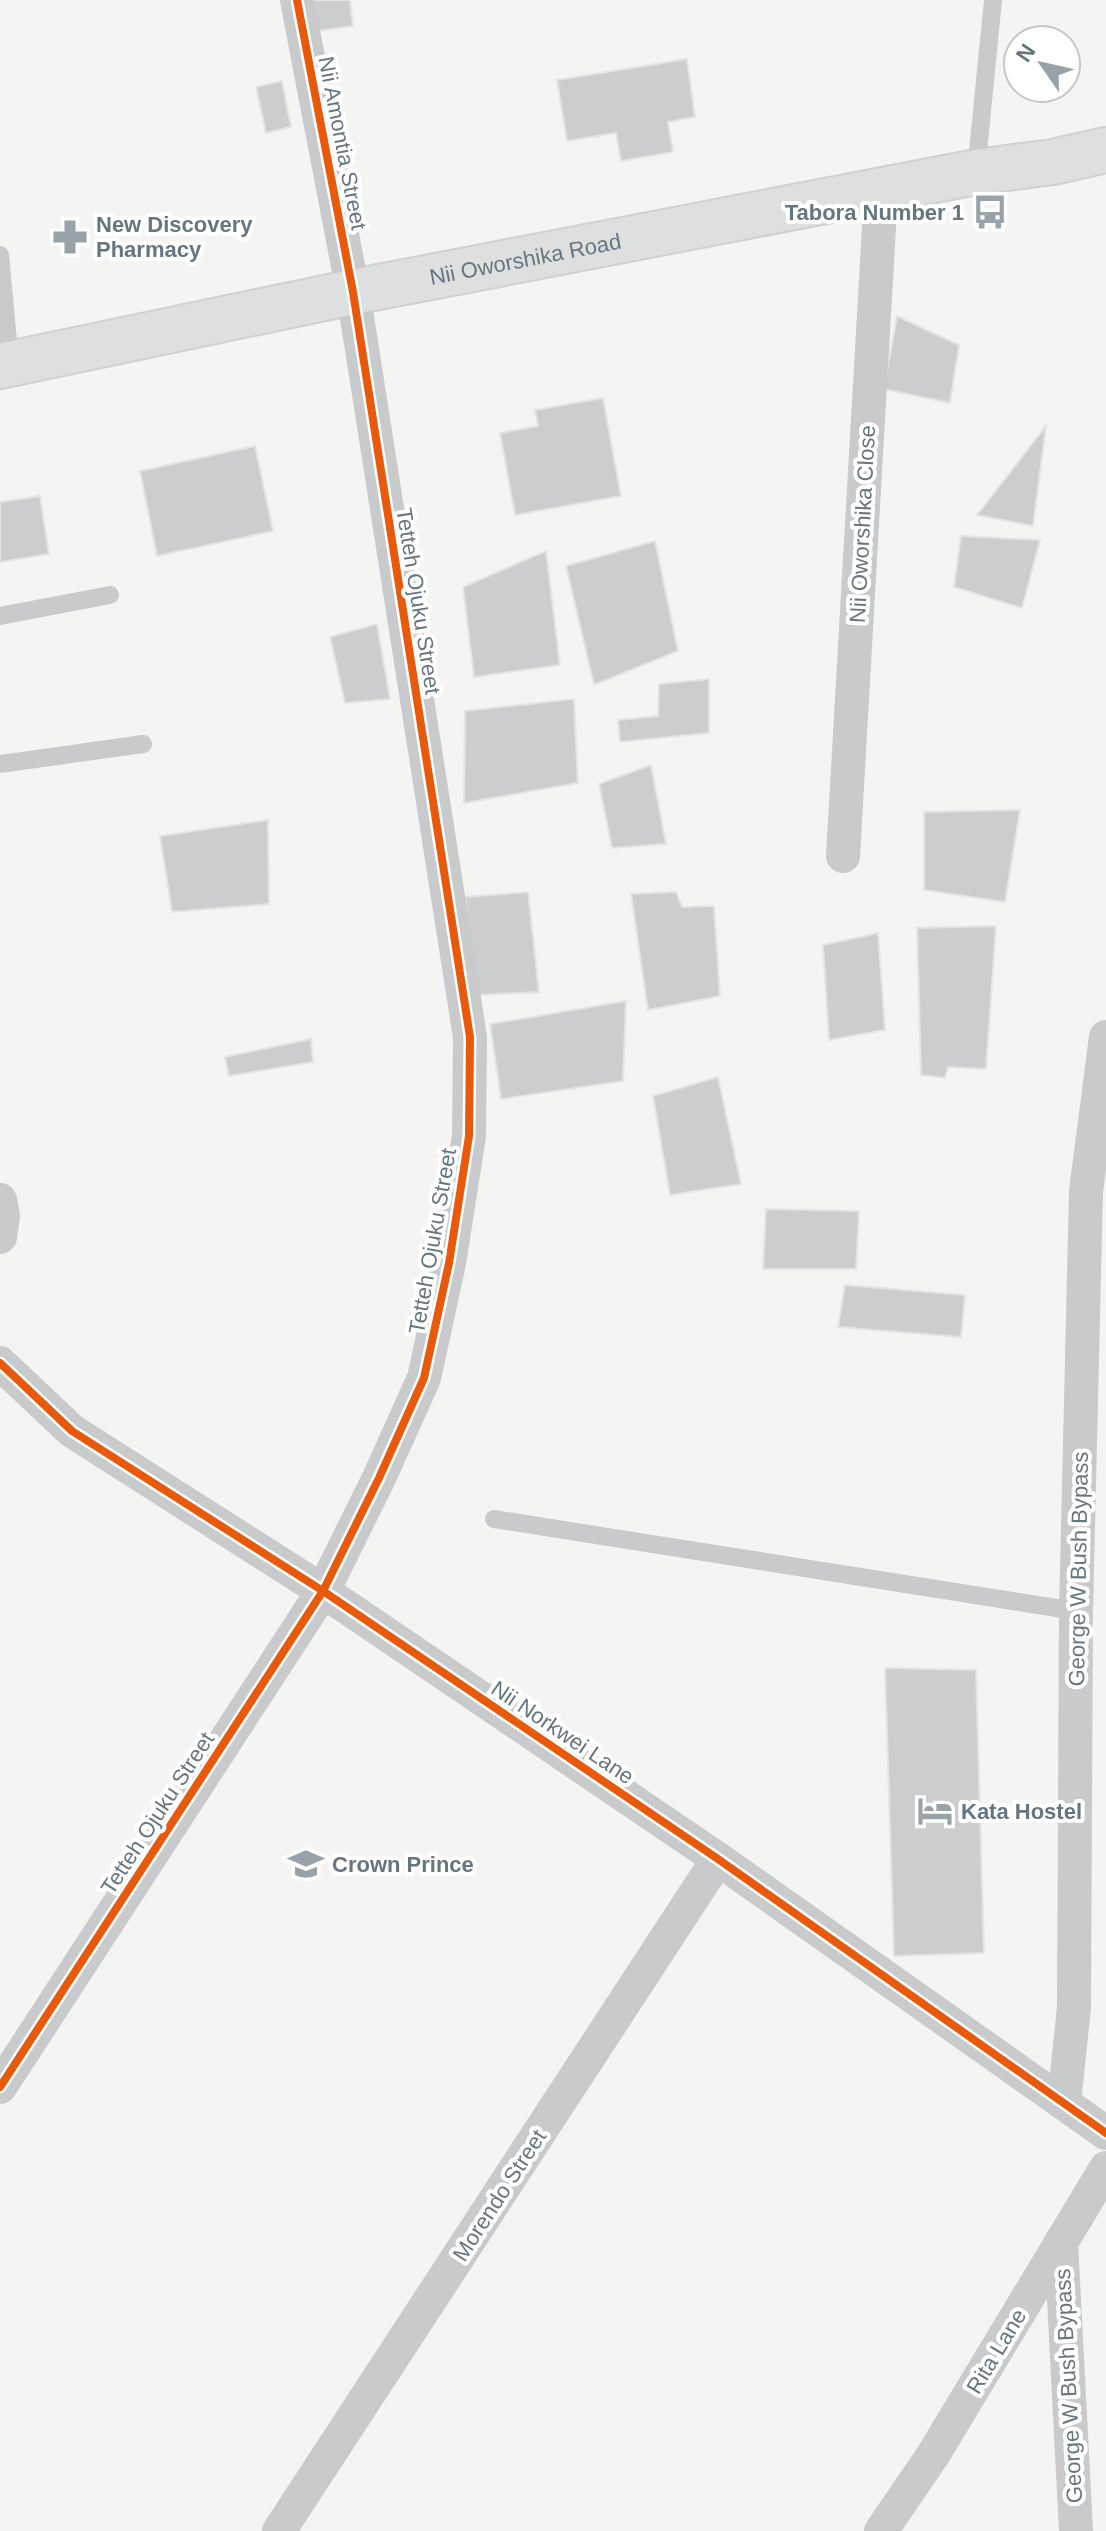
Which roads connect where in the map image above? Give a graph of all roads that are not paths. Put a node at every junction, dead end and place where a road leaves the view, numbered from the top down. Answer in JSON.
{"nodes":[{"id":1,"x":297,"y":0,"type":"edge"},
{"id":2,"x":993,"y":0,"type":"edge"},
{"id":3,"x":1106,"y":150,"type":"edge"},
{"id":4,"x":1053,"y":162,"type":"junction"},
{"id":5,"x":976,"y":172,"type":"junction"},
{"id":6,"x":1106,"y":177,"type":"edge"},
{"id":7,"x":881,"y":192,"type":"junction"},
{"id":8,"x":0,"y":255,"type":"edge"},
{"id":9,"x":353,"y":292,"type":"junction"},
{"id":10,"x":5,"y":364,"type":"edge"},
{"id":11,"x":110,"y":595,"type":"dead end"},
{"id":12,"x":0,"y":616,"type":"edge"},
{"id":13,"x":143,"y":744,"type":"dead end"},
{"id":14,"x":0,"y":764,"type":"edge"},
{"id":15,"x":843,"y":856,"type":"dead end"},
{"id":16,"x":1106,"y":1037,"type":"edge"},
{"id":17,"x":0,"y":1200,"type":"edge"},
{"id":18,"x":0,"y":1237,"type":"edge"},
{"id":19,"x":0,"y":1363,"type":"edge"},
{"id":20,"x":494,"y":1519,"type":"dead end"},
{"id":21,"x":323,"y":1591,"type":"junction"},
{"id":22,"x":1076,"y":1611,"type":"junction"},
{"id":23,"x":718,"y":1859,"type":"junction"},
{"id":24,"x":0,"y":2087,"type":"edge"},
{"id":25,"x":1064,"y":2103,"type":"junction"},
{"id":26,"x":1106,"y":2133,"type":"edge"},
{"id":27,"x":1106,"y":2168,"type":"edge"},
{"id":28,"x":1061,"y":2242,"type":"junction"},
{"id":29,"x":279,"y":2531,"type":"edge"},
{"id":30,"x":881,"y":2531,"type":"edge"},
{"id":31,"x":1076,"y":2531,"type":"edge"}],
"edges":[{"from":1,"to":9,"type":"street","name":"Nii Amontia Street"},
{"from":2,"to":5,"type":"lane"},
{"from":3,"to":4,"type":"street","name":"Nii Oworshika Road"},
{"from":4,"to":5,"type":"street","name":"Nii Oworshika Road"},
{"from":4,"to":6,"type":"street","name":"Nii Oworshika Road"},
{"from":5,"to":7,"type":"street","name":"Nii Oworshika Road"},
{"from":7,"to":9,"type":"street","name":"Nii Oworshika Road"},
{"from":7,"to":15,"type":"street","name":"Nii Oworshika Close"},
{"from":8,"to":10,"type":"lane"},
{"from":9,"to":10,"type":"street","name":"Nii Oworshika Road"},
{"from":9,"to":21,"type":"street","name":"Tetteh Ojuku Street"},
{"from":11,"to":12,"type":"lane"},
{"from":13,"to":14,"type":"lane"},
{"from":16,"to":22,"type":"street","name":"George W Bush Bypass"},
{"from":17,"to":18,"type":"street"},
{"from":19,"to":21,"type":"street","name":"Nii Norkwei Lane"},
{"from":20,"to":22,"type":"lane"},
{"from":21,"to":23,"type":"street","name":"Nii Norkwei Lane"},
{"from":21,"to":24,"type":"street","name":"Tetteh Ojuku Street"},
{"from":22,"to":25,"type":"street","name":"George W Bush Bypass"},
{"from":23,"to":25,"type":"street","name":"Nii Norkwei Lane"},
{"from":23,"to":29,"type":"street","name":"Morendo Street"},
{"from":25,"to":26,"type":"street","name":"Nii Norkwei Lane"},
{"from":27,"to":28,"type":"street","name":"Rita Lane"},
{"from":28,"to":30,"type":"street","name":"Rita Lane"},
{"from":28,"to":31,"type":"street","name":"George W Bush Bypass"}]}
